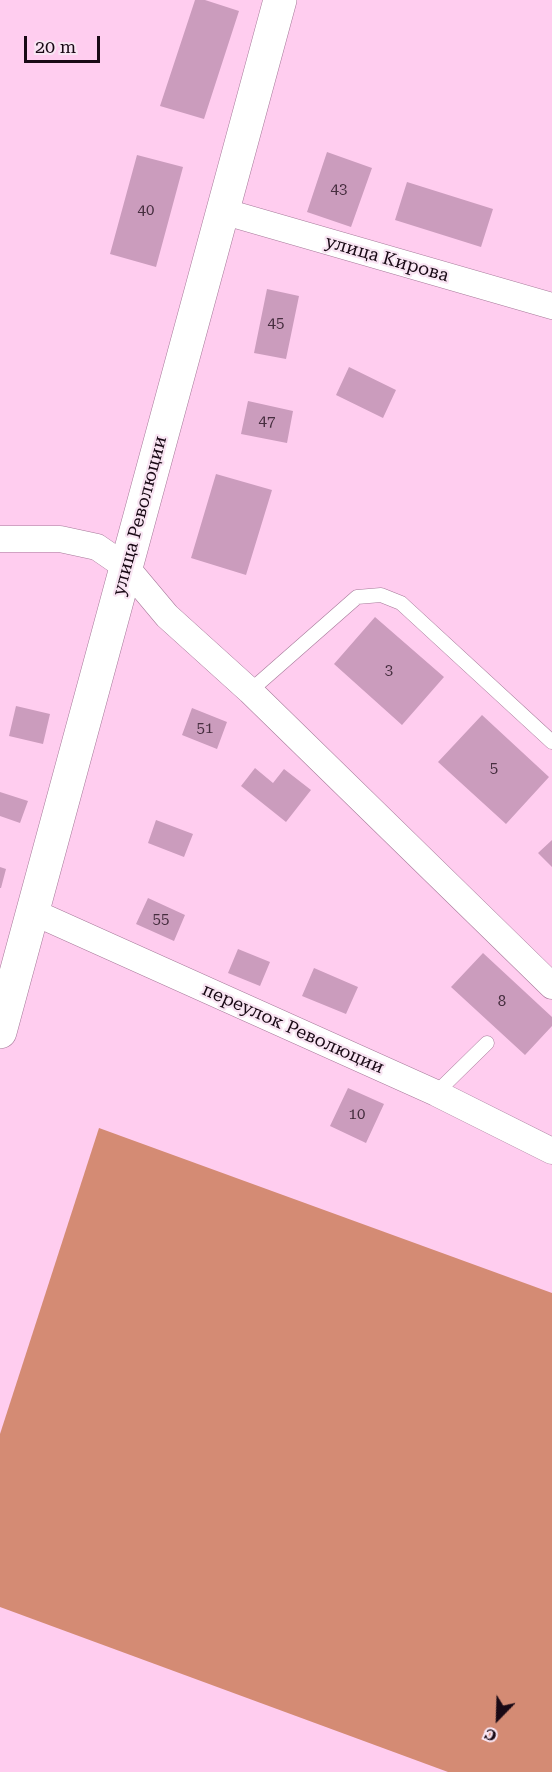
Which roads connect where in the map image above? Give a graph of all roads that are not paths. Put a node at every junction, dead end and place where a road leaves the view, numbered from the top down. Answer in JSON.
{"nodes":[{"id":1,"x":279,"y":0,"type":"edge"},
{"id":2,"x":222,"y":211,"type":"junction"},
{"id":3,"x":552,"y":306,"type":"edge"},
{"id":4,"x":0,"y":539,"type":"edge"},
{"id":5,"x":126,"y":567,"type":"junction"},
{"id":6,"x":250,"y":692,"type":"junction"},
{"id":7,"x":552,"y":742,"type":"edge"},
{"id":8,"x":33,"y":912,"type":"junction"},
{"id":9,"x":552,"y":986,"type":"edge"},
{"id":10,"x":0,"y":1032,"type":"edge"},
{"id":11,"x":487,"y":1043,"type":"dead end"},
{"id":12,"x":436,"y":1093,"type":"junction"},
{"id":13,"x":552,"y":1151,"type":"edge"}],
"edges":[{"from":1,"to":2,"type":"street","name":"улица Революции"},
{"from":2,"to":3,"type":"street","name":"улица Кирова"},
{"from":2,"to":5,"type":"street","name":"улица Революции"},
{"from":4,"to":5,"type":"street"},
{"from":5,"to":6,"type":"street"},
{"from":5,"to":8,"type":"street","name":"улица Революции"},
{"from":6,"to":7,"type":"lane"},
{"from":6,"to":9,"type":"street"},
{"from":8,"to":10,"type":"street","name":"улица Революции"},
{"from":8,"to":12,"type":"street","name":"переулок Революции"},
{"from":11,"to":12,"type":"lane"},
{"from":12,"to":13,"type":"street","name":"переулок Революции"}]}
